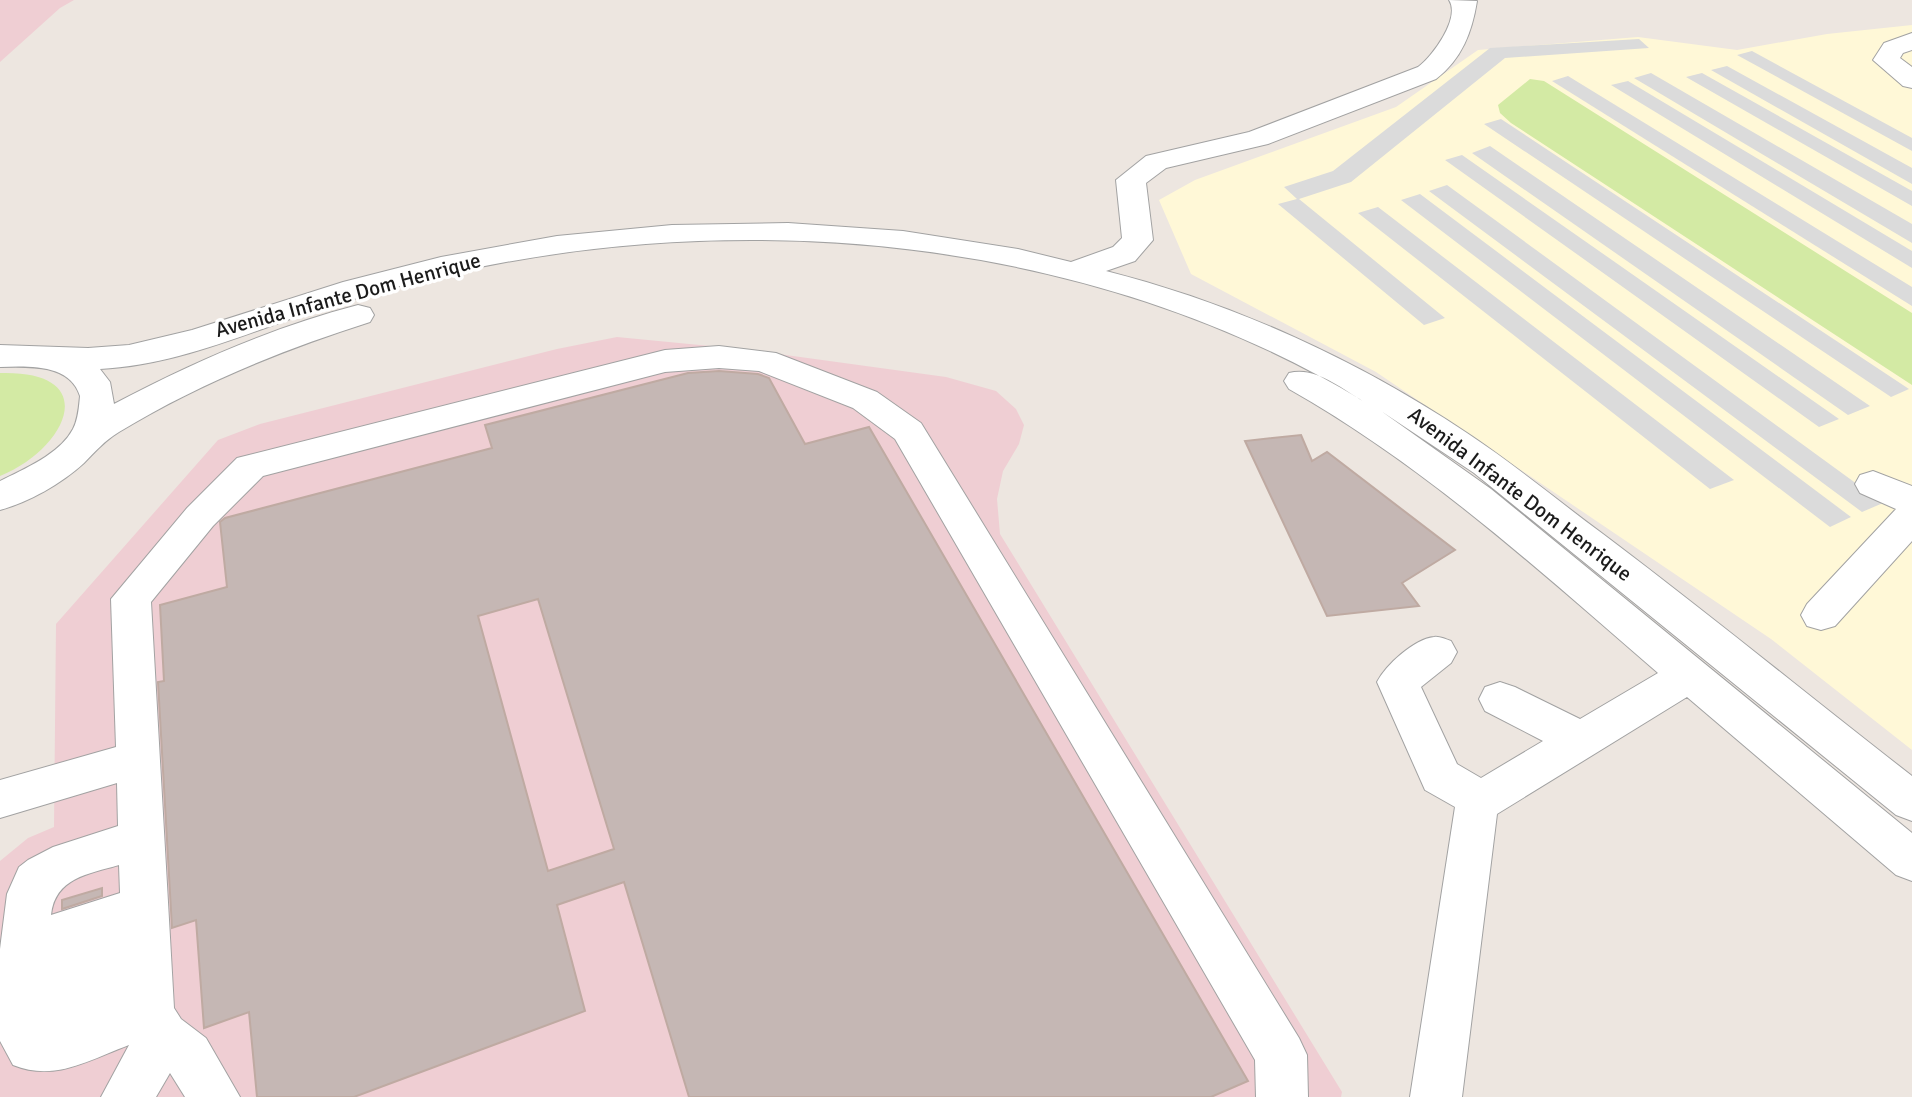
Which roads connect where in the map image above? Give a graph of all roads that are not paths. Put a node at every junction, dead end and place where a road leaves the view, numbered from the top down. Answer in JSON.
{"nodes":[{"id":1,"x":1463,"y":0,"type":"edge"},
{"id":2,"x":1912,"y":41,"type":"edge"},
{"id":3,"x":1912,"y":80,"type":"edge"},
{"id":4,"x":1077,"y":271,"type":"junction"},
{"id":5,"x":0,"y":356,"type":"edge"},
{"id":6,"x":47,"y":358,"type":"junction"},
{"id":7,"x":89,"y":434,"type":"junction"},
{"id":8,"x":48,"y":472,"type":"junction"},
{"id":9,"x":1872,"y":484,"type":"dead end"},
{"id":10,"x":0,"y":497,"type":"edge"},
{"id":11,"x":1912,"y":501,"type":"edge"},
{"id":12,"x":1912,"y":516,"type":"edge"},
{"id":13,"x":0,"y":528,"type":"edge"},
{"id":14,"x":1821,"y":615,"type":"dead end"},
{"id":15,"x":1436,"y":652,"type":"dead end"},
{"id":16,"x":1690,"y":674,"type":"junction"},
{"id":17,"x":1500,"y":699,"type":"dead end"},
{"id":18,"x":1579,"y":739,"type":"junction"},
{"id":19,"x":139,"y":758,"type":"junction"},
{"id":20,"x":0,"y":799,"type":"edge"},
{"id":21,"x":1482,"y":800,"type":"junction"},
{"id":22,"x":1912,"y":802,"type":"edge"},
{"id":23,"x":1912,"y":861,"type":"edge"},
{"id":24,"x":148,"y":942,"type":"junction"},
{"id":25,"x":25,"y":966,"type":"junction"},
{"id":26,"x":127,"y":1097,"type":"edge"},
{"id":27,"x":214,"y":1097,"type":"edge"},
{"id":28,"x":1282,"y":1097,"type":"edge"},
{"id":29,"x":1436,"y":1097,"type":"edge"}],
"edges":[{"from":1,"to":4,"type":"street"},
{"from":2,"to":3,"type":"street"},
{"from":4,"to":6,"type":"street","name":"Avenida Infante Dom Henrique"},
{"from":4,"to":22,"type":"street","name":"Avenida Infante Dom Henrique"},
{"from":5,"to":6,"type":"street","name":"Avenida Infante Dom Henrique"},
{"from":6,"to":7,"type":"street","name":"Avenida Infante Dom Henrique"},
{"from":7,"to":8,"type":"street","name":"Avenida Infante Dom Henrique"},
{"from":7,"to":16,"type":"street","name":"Avenida Infante Dom Henrique"},
{"from":8,"to":10,"type":"street","name":"Avenida Infante Dom Henrique"},
{"from":8,"to":13,"type":"street","name":"Avenida Infante Dom Henrique"},
{"from":9,"to":11,"type":"street"},
{"from":12,"to":14,"type":"street"},
{"from":15,"to":21,"type":"street"},
{"from":16,"to":18,"type":"street"},
{"from":16,"to":23,"type":"street","name":"Avenida Infante Dom Henrique"},
{"from":17,"to":18,"type":"street"},
{"from":18,"to":21,"type":"street"},
{"from":19,"to":20,"type":"street"},
{"from":19,"to":24,"type":"street"},
{"from":19,"to":28,"type":"street"},
{"from":21,"to":29,"type":"street"},
{"from":24,"to":25,"type":"street"},
{"from":24,"to":25,"type":"street"},
{"from":24,"to":25,"type":"street"},
{"from":24,"to":26,"type":"street"},
{"from":24,"to":27,"type":"street"}]}
